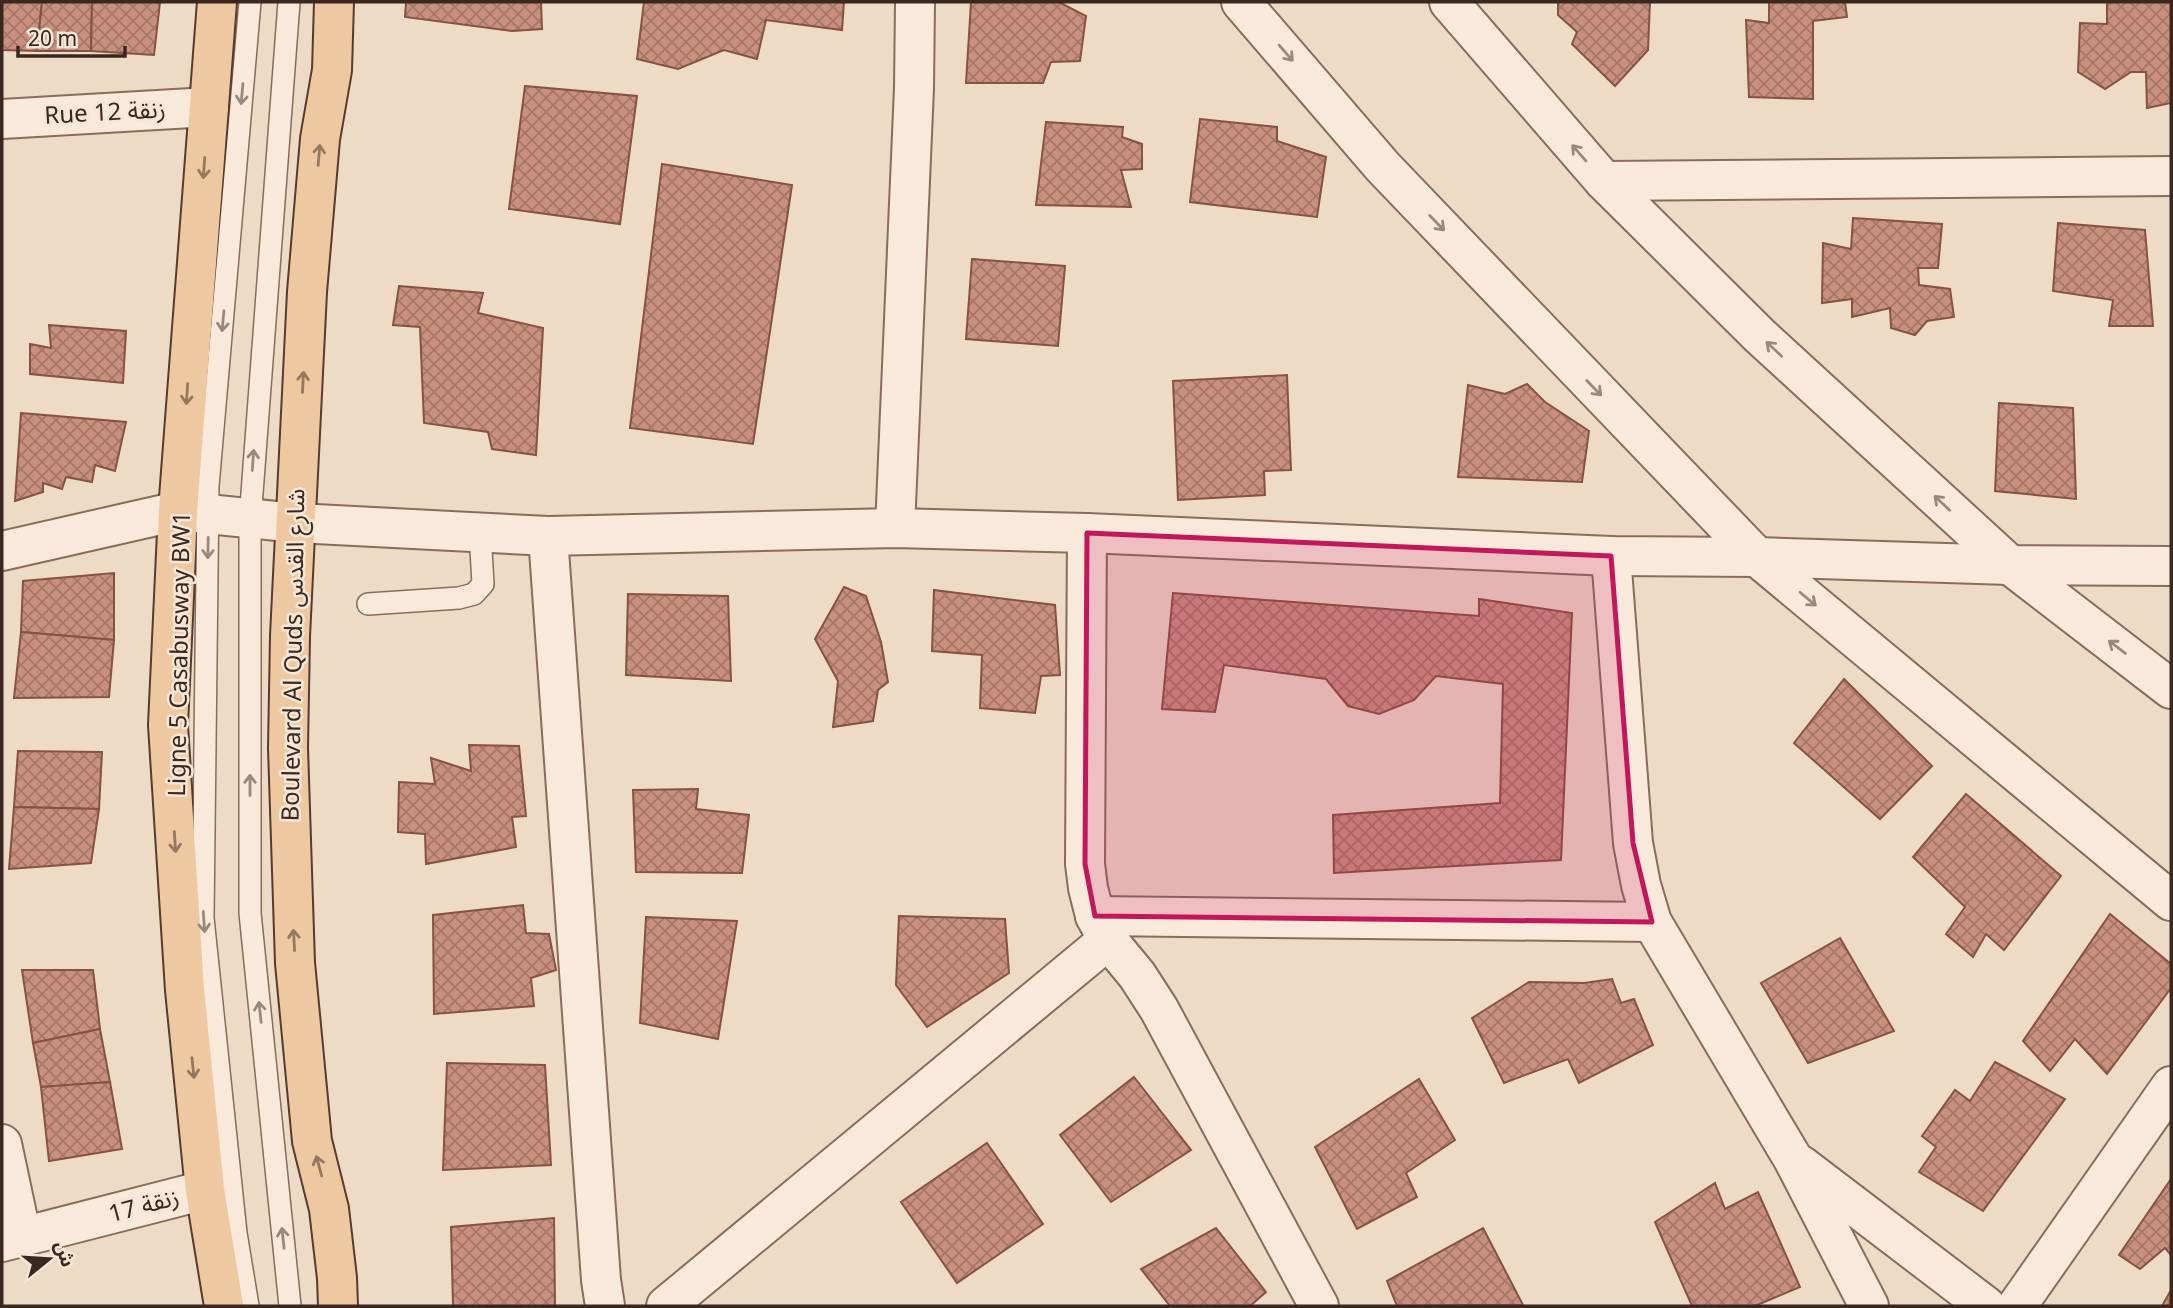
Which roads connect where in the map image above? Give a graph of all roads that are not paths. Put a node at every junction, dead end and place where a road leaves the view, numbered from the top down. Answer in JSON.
{"nodes":[{"id":1,"x":217,"y":2,"type":"edge"},
{"id":2,"x":250,"y":2,"type":"edge"},
{"id":3,"x":289,"y":2,"type":"edge"},
{"id":4,"x":334,"y":2,"type":"edge"},
{"id":5,"x":915,"y":2,"type":"edge"},
{"id":6,"x":1241,"y":2,"type":"edge"},
{"id":7,"x":1449,"y":2,"type":"edge"},
{"id":8,"x":209,"y":107,"type":"junction"},
{"id":9,"x":2,"y":119,"type":"edge"},
{"id":10,"x":2171,"y":176,"type":"edge"},
{"id":11,"x":1604,"y":181,"type":"junction"},
{"id":12,"x":193,"y":513,"type":"junction"},
{"id":13,"x":250,"y":520,"type":"junction"},
{"id":14,"x":296,"y":523,"type":"junction"},
{"id":15,"x":895,"y":528,"type":"junction"},
{"id":16,"x":480,"y":533,"type":"junction"},
{"id":17,"x":1087,"y":533,"type":"junction"},
{"id":18,"x":548,"y":536,"type":"junction"},
{"id":19,"x":2,"y":551,"type":"edge"},
{"id":20,"x":1611,"y":556,"type":"junction"},
{"id":21,"x":1757,"y":557,"type":"junction"},
{"id":22,"x":2010,"y":565,"type":"junction"},
{"id":23,"x":2171,"y":566,"type":"edge"},
{"id":24,"x":368,"y":604,"type":"dead end"},
{"id":25,"x":2171,"y":689,"type":"edge"},
{"id":26,"x":2171,"y":901,"type":"edge"},
{"id":27,"x":1653,"y":922,"type":"junction"},
{"id":28,"x":1102,"y":928,"type":"junction"},
{"id":29,"x":2171,"y":1086,"type":"edge"},
{"id":30,"x":2,"y":1144,"type":"edge"},
{"id":31,"x":1793,"y":1159,"type":"junction"},
{"id":32,"x":205,"y":1190,"type":"junction"},
{"id":33,"x":12,"y":1240,"type":"edge"},
{"id":34,"x":224,"y":1306,"type":"edge"},
{"id":35,"x":248,"y":1306,"type":"edge"},
{"id":36,"x":290,"y":1306,"type":"edge"},
{"id":37,"x":338,"y":1306,"type":"edge"},
{"id":38,"x":605,"y":1306,"type":"edge"},
{"id":39,"x":666,"y":1306,"type":"edge"},
{"id":40,"x":1320,"y":1306,"type":"edge"},
{"id":41,"x":1869,"y":1306,"type":"edge"},
{"id":42,"x":1986,"y":1306,"type":"edge"},
{"id":43,"x":2017,"y":1306,"type":"edge"}],
"edges":[{"from":1,"to":8,"type":"main road"},
{"from":2,"to":12,"type":"lane","name":"Ligne 5 Casabusway BW1","one_way":true},
{"from":13,"to":3,"type":"lane","one_way":true},
{"from":14,"to":4,"type":"main road","name":"Boulevard Al Quds شارع القدس","one_way":true},
{"from":5,"to":15,"type":"street"},
{"from":6,"to":21,"type":"street","one_way":true},
{"from":11,"to":7,"type":"street","one_way":true},
{"from":8,"to":9,"type":"street","name":"Rue 12 زنقة"},
{"from":8,"to":12,"type":"main road","one_way":true},
{"from":10,"to":11,"type":"street"},
{"from":22,"to":11,"type":"street","one_way":true},
{"from":12,"to":13,"type":"street"},
{"from":12,"to":19,"type":"street"},
{"from":12,"to":32,"type":"main road","one_way":true},
{"from":12,"to":35,"type":"lane","name":"Ligne 5 Casabusway BW1","one_way":true},
{"from":13,"to":14,"type":"street"},
{"from":36,"to":13,"type":"lane","one_way":true},
{"from":14,"to":16,"type":"street"},
{"from":37,"to":14,"type":"main road","name":"Boulevard Al Quds شارع القدس","one_way":true},
{"from":15,"to":17,"type":"street"},
{"from":15,"to":18,"type":"street"},
{"from":16,"to":18,"type":"street"},
{"from":16,"to":24,"type":"lane"},
{"from":17,"to":20,"type":"street"},
{"from":17,"to":28,"type":"street"},
{"from":18,"to":38,"type":"street"},
{"from":20,"to":21,"type":"street"},
{"from":20,"to":27,"type":"street"},
{"from":21,"to":22,"type":"street"},
{"from":21,"to":26,"type":"street","one_way":true},
{"from":22,"to":23,"type":"street"},
{"from":25,"to":22,"type":"street","one_way":true},
{"from":27,"to":28,"type":"street"},
{"from":27,"to":31,"type":"street"},
{"from":28,"to":39,"type":"street"},
{"from":28,"to":40,"type":"street"},
{"from":29,"to":43,"type":"street"},
{"from":30,"to":33,"type":"street"},
{"from":31,"to":41,"type":"street"},
{"from":31,"to":42,"type":"street"},
{"from":32,"to":33,"type":"street","name":"زنقة 17"},
{"from":32,"to":34,"type":"main road"}]}
